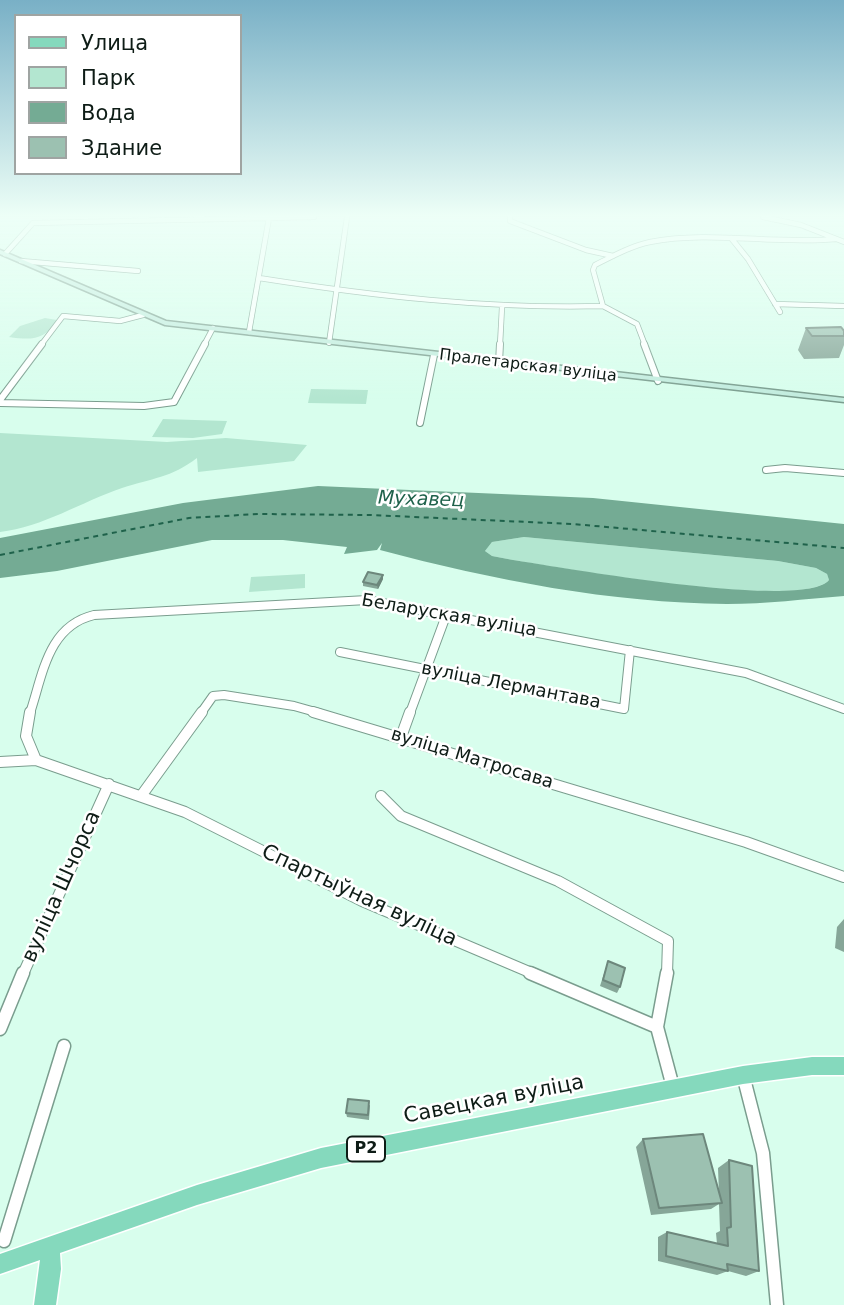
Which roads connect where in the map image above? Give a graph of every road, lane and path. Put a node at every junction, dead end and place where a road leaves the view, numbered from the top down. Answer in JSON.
{"nodes":[{"id":1,"x":59,"y":278,"type":"edge"},
{"id":2,"x":260,"y":278,"type":"joint"},
{"id":3,"x":337,"y":278,"type":"edge"},
{"id":4,"x":595,"y":278,"type":"edge"},
{"id":5,"x":758,"y":278,"type":"edge"},
{"id":6,"x":335,"y":290,"type":"junction"},
{"id":7,"x":775,"y":304,"type":"junction"},
{"id":8,"x":603,"y":306,"type":"junction"},
{"id":9,"x":844,"y":306,"type":"edge"},
{"id":10,"x":502,"y":307,"type":"junction"},
{"id":11,"x":780,"y":312,"type":"dead end"},
{"id":12,"x":143,"y":315,"type":"junction"},
{"id":13,"x":213,"y":328,"type":"junction"},
{"id":14,"x":249,"y":332,"type":"junction"},
{"id":15,"x":329,"y":343,"type":"junction"},
{"id":16,"x":434,"y":355,"type":"junction"},
{"id":17,"x":499,"y":362,"type":"junction"},
{"id":18,"x":658,"y":381,"type":"junction"},
{"id":19,"x":844,"y":400,"type":"edge"},
{"id":20,"x":0,"y":402,"type":"edge"},
{"id":21,"x":420,"y":423,"type":"dead end"},
{"id":22,"x":766,"y":470,"type":"dead end"},
{"id":23,"x":844,"y":473,"type":"edge"},
{"id":24,"x":447,"y":613,"type":"junction"},
{"id":25,"x":630,"y":650,"type":"junction"},
{"id":26,"x":340,"y":652,"type":"dead end"},
{"id":27,"x":427,"y":670,"type":"junction"},
{"id":28,"x":844,"y":709,"type":"edge"},
{"id":29,"x":401,"y":737,"type":"junction"},
{"id":30,"x":36,"y":760,"type":"junction"},
{"id":31,"x":0,"y":762,"type":"edge"},
{"id":32,"x":109,"y":784,"type":"junction"},
{"id":33,"x":141,"y":796,"type":"junction"},
{"id":34,"x":381,"y":796,"type":"dead end"},
{"id":35,"x":844,"y":877,"type":"edge"},
{"id":36,"x":657,"y":1027,"type":"junction"},
{"id":37,"x":0,"y":1029,"type":"edge"},
{"id":38,"x":64,"y":1046,"type":"dead end"},
{"id":39,"x":844,"y":1066,"type":"edge"},
{"id":40,"x":743,"y":1075,"type":"junction"},
{"id":41,"x":673,"y":1087,"type":"junction"},
{"id":42,"x":5,"y":1241,"type":"dead end"},
{"id":43,"x":50,"y":1247,"type":"junction"},
{"id":44,"x":0,"y":1264,"type":"edge"},
{"id":45,"x":45,"y":1305,"type":"edge"},
{"id":46,"x":777,"y":1305,"type":"edge"}],
"edges":[{"from":1,"to":12,"type":"main road","name":"Пралетарская вуліца"},
{"from":2,"to":6,"type":"street"},
{"from":2,"to":14,"type":"street"},
{"from":3,"to":6,"type":"street"},
{"from":4,"to":8,"type":"street"},
{"from":5,"to":7,"type":"street"},
{"from":6,"to":10,"type":"street"},
{"from":6,"to":15,"type":"street"},
{"from":7,"to":9,"type":"street"},
{"from":7,"to":11,"type":"street"},
{"from":8,"to":10,"type":"street"},
{"from":8,"to":18,"type":"street"},
{"from":10,"to":17,"type":"street"},
{"from":12,"to":13,"type":"main road","name":"Пралетарская вуліца"},
{"from":12,"to":20,"type":"street","name":"Пралетарская вуліца"},
{"from":13,"to":14,"type":"main road","name":"Пралетарская вуліца"},
{"from":13,"to":20,"type":"street","name":"Пралетарская вуліца"},
{"from":14,"to":15,"type":"main road","name":"Пралетарская вуліца"},
{"from":15,"to":16,"type":"main road","name":"Пралетарская вуліца"},
{"from":16,"to":17,"type":"main road","name":"Пралетарская вуліца"},
{"from":16,"to":21,"type":"street"},
{"from":17,"to":18,"type":"main road","name":"Пралетарская вуліца"},
{"from":18,"to":19,"type":"main road","name":"Пралетарская вуліца"},
{"from":22,"to":23,"type":"street"},
{"from":24,"to":25,"type":"street","name":"Беларуская вуліца"},
{"from":24,"to":27,"type":"street"},
{"from":24,"to":30,"type":"street","name":"Беларуская вуліца"},
{"from":25,"to":27,"type":"street","name":"вуліца Лермантава"},
{"from":25,"to":28,"type":"street","name":"Беларуская вуліца"},
{"from":26,"to":27,"type":"street","name":"вуліца Лермантава"},
{"from":27,"to":29,"type":"street"},
{"from":29,"to":33,"type":"street","name":"вуліца Матросава"},
{"from":29,"to":35,"type":"street","name":"вуліца Матросава"},
{"from":30,"to":31,"type":"street","name":"Спартыўная вуліца"},
{"from":30,"to":32,"type":"street","name":"Спартыўная вуліца"},
{"from":32,"to":33,"type":"street","name":"Спартыўная вуліца"},
{"from":32,"to":37,"type":"street","name":"вуліца Шчорса"},
{"from":33,"to":36,"type":"street","name":"Спартыўная вуліца"},
{"from":34,"to":36,"type":"street"},
{"from":36,"to":41,"type":"street"},
{"from":38,"to":42,"type":"street"},
{"from":39,"to":40,"type":"main road","name":"Савецкая вуліца","number":"Р2"},
{"from":40,"to":41,"type":"main road","name":"Савецкая вуліца","number":"Р2"},
{"from":40,"to":46,"type":"street"},
{"from":41,"to":43,"type":"main road","name":"Савецкая вуліца","number":"Р2"},
{"from":43,"to":44,"type":"main road","name":"Савецкая вуліца","number":"Р2"},
{"from":43,"to":45,"type":"main road"}]}
